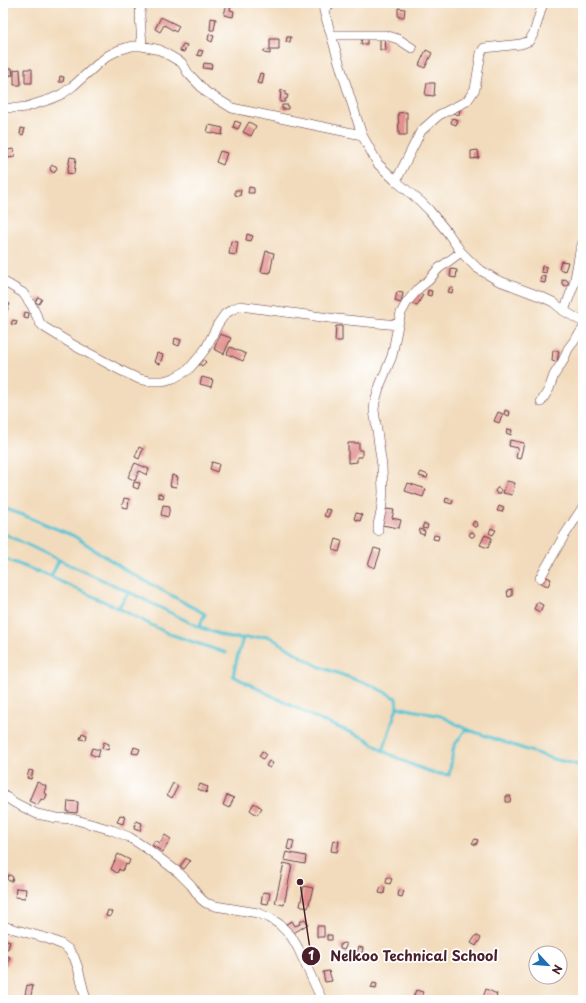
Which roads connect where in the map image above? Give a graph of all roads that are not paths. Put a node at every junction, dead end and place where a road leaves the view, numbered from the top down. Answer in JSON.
{"nodes":[{"id":1,"x":141,"y":3,"type":"edge"},
{"id":2,"x":336,"y":3,"type":"edge"},
{"id":3,"x":543,"y":3,"type":"edge"},
{"id":4,"x":323,"y":7,"type":"edge"},
{"id":5,"x":331,"y":35,"type":"junction"},
{"id":6,"x":142,"y":46,"type":"junction"},
{"id":7,"x":412,"y":48,"type":"dead end"},
{"id":8,"x":3,"y":108,"type":"edge"},
{"id":9,"x":362,"y":134,"type":"junction"},
{"id":10,"x":396,"y":181,"type":"junction"},
{"id":11,"x":583,"y":242,"type":"edge"},
{"id":12,"x":461,"y":252,"type":"junction"},
{"id":13,"x":3,"y":281,"type":"edge"},
{"id":14,"x":564,"y":311,"type":"junction"},
{"id":15,"x":583,"y":322,"type":"edge"},
{"id":16,"x":398,"y":325,"type":"junction"},
{"id":17,"x":583,"y":329,"type":"edge"},
{"id":18,"x":541,"y":402,"type":"dead end"},
{"id":19,"x":583,"y":507,"type":"edge"},
{"id":20,"x":378,"y":531,"type":"dead end"},
{"id":21,"x":540,"y":578,"type":"dead end"},
{"id":22,"x":3,"y":795,"type":"edge"},
{"id":23,"x":3,"y":926,"type":"edge"},
{"id":24,"x":86,"y":1000,"type":"edge"},
{"id":25,"x":322,"y":1000,"type":"edge"}],
"edges":[{"from":1,"to":6,"type":"street"},
{"from":2,"to":4,"type":"lane"},
{"from":3,"to":10,"type":"street"},
{"from":4,"to":5,"type":"street"},
{"from":5,"to":7,"type":"street"},
{"from":5,"to":9,"type":"street"},
{"from":6,"to":8,"type":"street"},
{"from":6,"to":9,"type":"street"},
{"from":9,"to":10,"type":"street"},
{"from":10,"to":12,"type":"street"},
{"from":11,"to":14,"type":"street"},
{"from":12,"to":14,"type":"street"},
{"from":12,"to":16,"type":"street"},
{"from":13,"to":16,"type":"street"},
{"from":14,"to":15,"type":"street"},
{"from":16,"to":20,"type":"street"},
{"from":17,"to":18,"type":"street"},
{"from":19,"to":21,"type":"street"},
{"from":22,"to":25,"type":"street"},
{"from":23,"to":24,"type":"street"}]}
